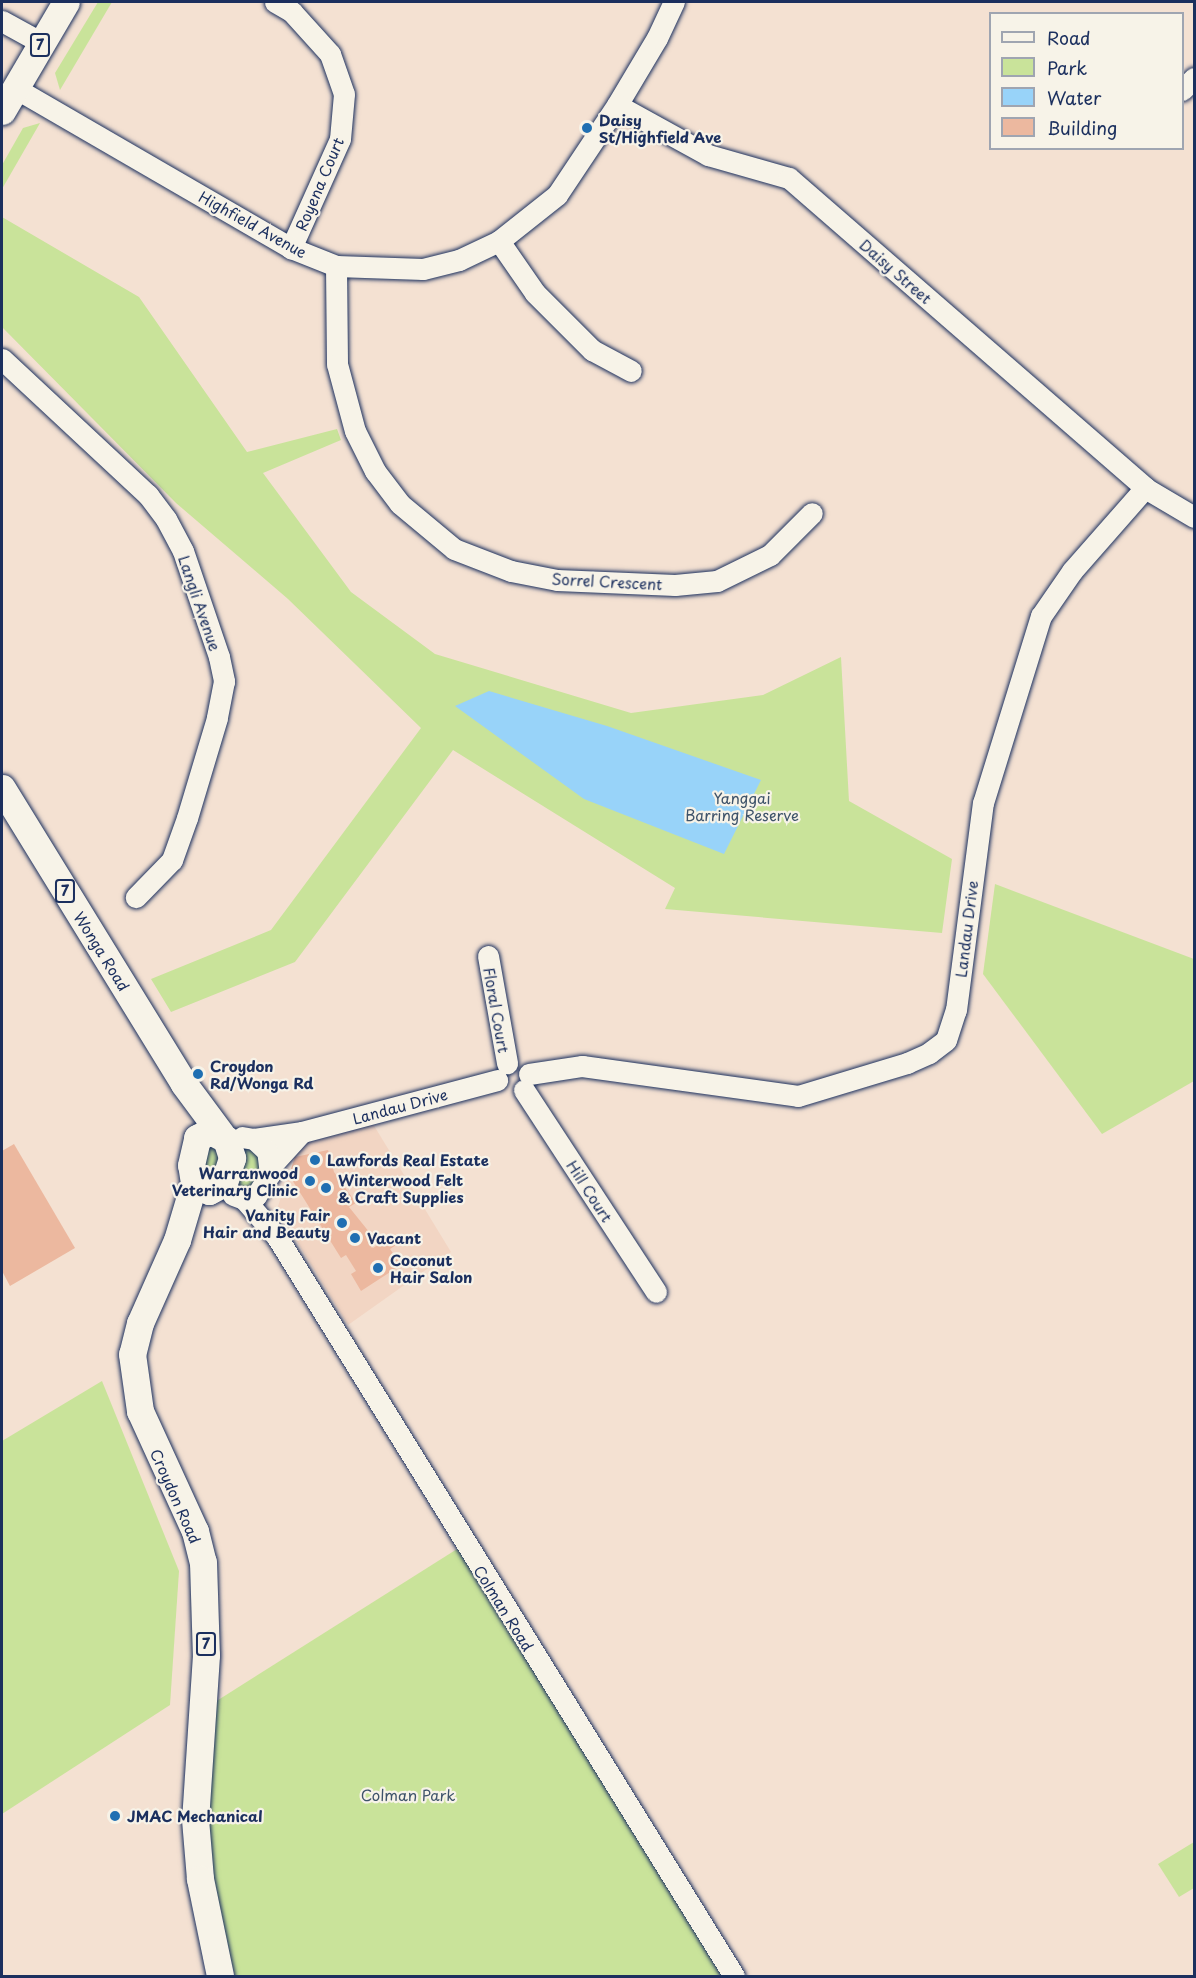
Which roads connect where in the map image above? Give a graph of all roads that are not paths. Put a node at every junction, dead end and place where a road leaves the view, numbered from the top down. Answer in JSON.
{"nodes":[{"id":1,"x":66,"y":2,"type":"edge"},
{"id":2,"x":275,"y":2,"type":"edge"},
{"id":3,"x":674,"y":2,"type":"edge"},
{"id":4,"x":2,"y":21,"type":"edge"},
{"id":5,"x":42,"y":43,"type":"junction"},
{"id":6,"x":8,"y":100,"type":"edge"},
{"id":7,"x":617,"y":105,"type":"junction"},
{"id":8,"x":499,"y":241,"type":"junction"},
{"id":9,"x":291,"y":249,"type":"junction"},
{"id":10,"x":336,"y":267,"type":"junction"},
{"id":11,"x":2,"y":359,"type":"edge"},
{"id":12,"x":631,"y":371,"type":"dead end"},
{"id":13,"x":1145,"y":488,"type":"junction"},
{"id":14,"x":812,"y":513,"type":"dead end"},
{"id":15,"x":1194,"y":517,"type":"edge"},
{"id":16,"x":2,"y":788,"type":"edge"},
{"id":17,"x":136,"y":897,"type":"dead end"},
{"id":18,"x":488,"y":956,"type":"dead end"},
{"id":19,"x":502,"y":1071,"type":"junction"},
{"id":20,"x":526,"y":1082,"type":"junction"},
{"id":21,"x":302,"y":1132,"type":"junction"},
{"id":22,"x":215,"y":1137,"type":"junction"},
{"id":23,"x":254,"y":1139,"type":"junction"},
{"id":24,"x":267,"y":1177,"type":"junction"},
{"id":25,"x":219,"y":1190,"type":"junction"},
{"id":26,"x":278,"y":1237,"type":"junction"},
{"id":27,"x":656,"y":1292,"type":"dead end"},
{"id":28,"x":220,"y":1977,"type":"edge"},
{"id":29,"x":734,"y":1977,"type":"edge"}],
"edges":[{"from":1,"to":5,"type":"main road","number":"7"},
{"from":2,"to":9,"type":"street","name":"Royena Court"},
{"from":3,"to":7,"type":"street","name":"Highfield Avenue"},
{"from":4,"to":5,"type":"street"},
{"from":5,"to":6,"type":"main road","number":"7"},
{"from":6,"to":9,"type":"street","name":"Highfield Avenue"},
{"from":7,"to":8,"type":"street","name":"Highfield Avenue"},
{"from":7,"to":13,"type":"street","name":"Daisy Street"},
{"from":8,"to":10,"type":"street","name":"Highfield Avenue"},
{"from":8,"to":12,"type":"street"},
{"from":9,"to":10,"type":"street","name":"Highfield Avenue"},
{"from":10,"to":14,"type":"street","name":"Sorrel Crescent"},
{"from":11,"to":17,"type":"street","name":"Langli Avenue"},
{"from":13,"to":15,"type":"street"},
{"from":13,"to":20,"type":"street","name":"Landau Drive"},
{"from":16,"to":22,"type":"main road","name":"Wonga Road","number":"7"},
{"from":18,"to":19,"type":"street","name":"Floral Court"},
{"from":19,"to":20,"type":"street"},
{"from":19,"to":20,"type":"street"},
{"from":19,"to":21,"type":"street","name":"Landau Drive"},
{"from":20,"to":27,"type":"street","name":"Hill Court"},
{"from":21,"to":23,"type":"street","name":"Landau Drive"},
{"from":21,"to":24,"type":"street"},
{"from":22,"to":23,"type":"street","name":"Landau Drive"},
{"from":22,"to":25,"type":"main road","number":"7"},
{"from":22,"to":25,"type":"main road","number":"7"},
{"from":23,"to":24,"type":"street","name":"Colman Road"},
{"from":24,"to":25,"type":"street"},
{"from":24,"to":26,"type":"street","name":"Colman Road"},
{"from":25,"to":26,"type":"street","name":"Colman Road"},
{"from":25,"to":28,"type":"main road","name":"Croydon Road","number":"7"},
{"from":26,"to":29,"type":"street","name":"Colman Road"}]}
